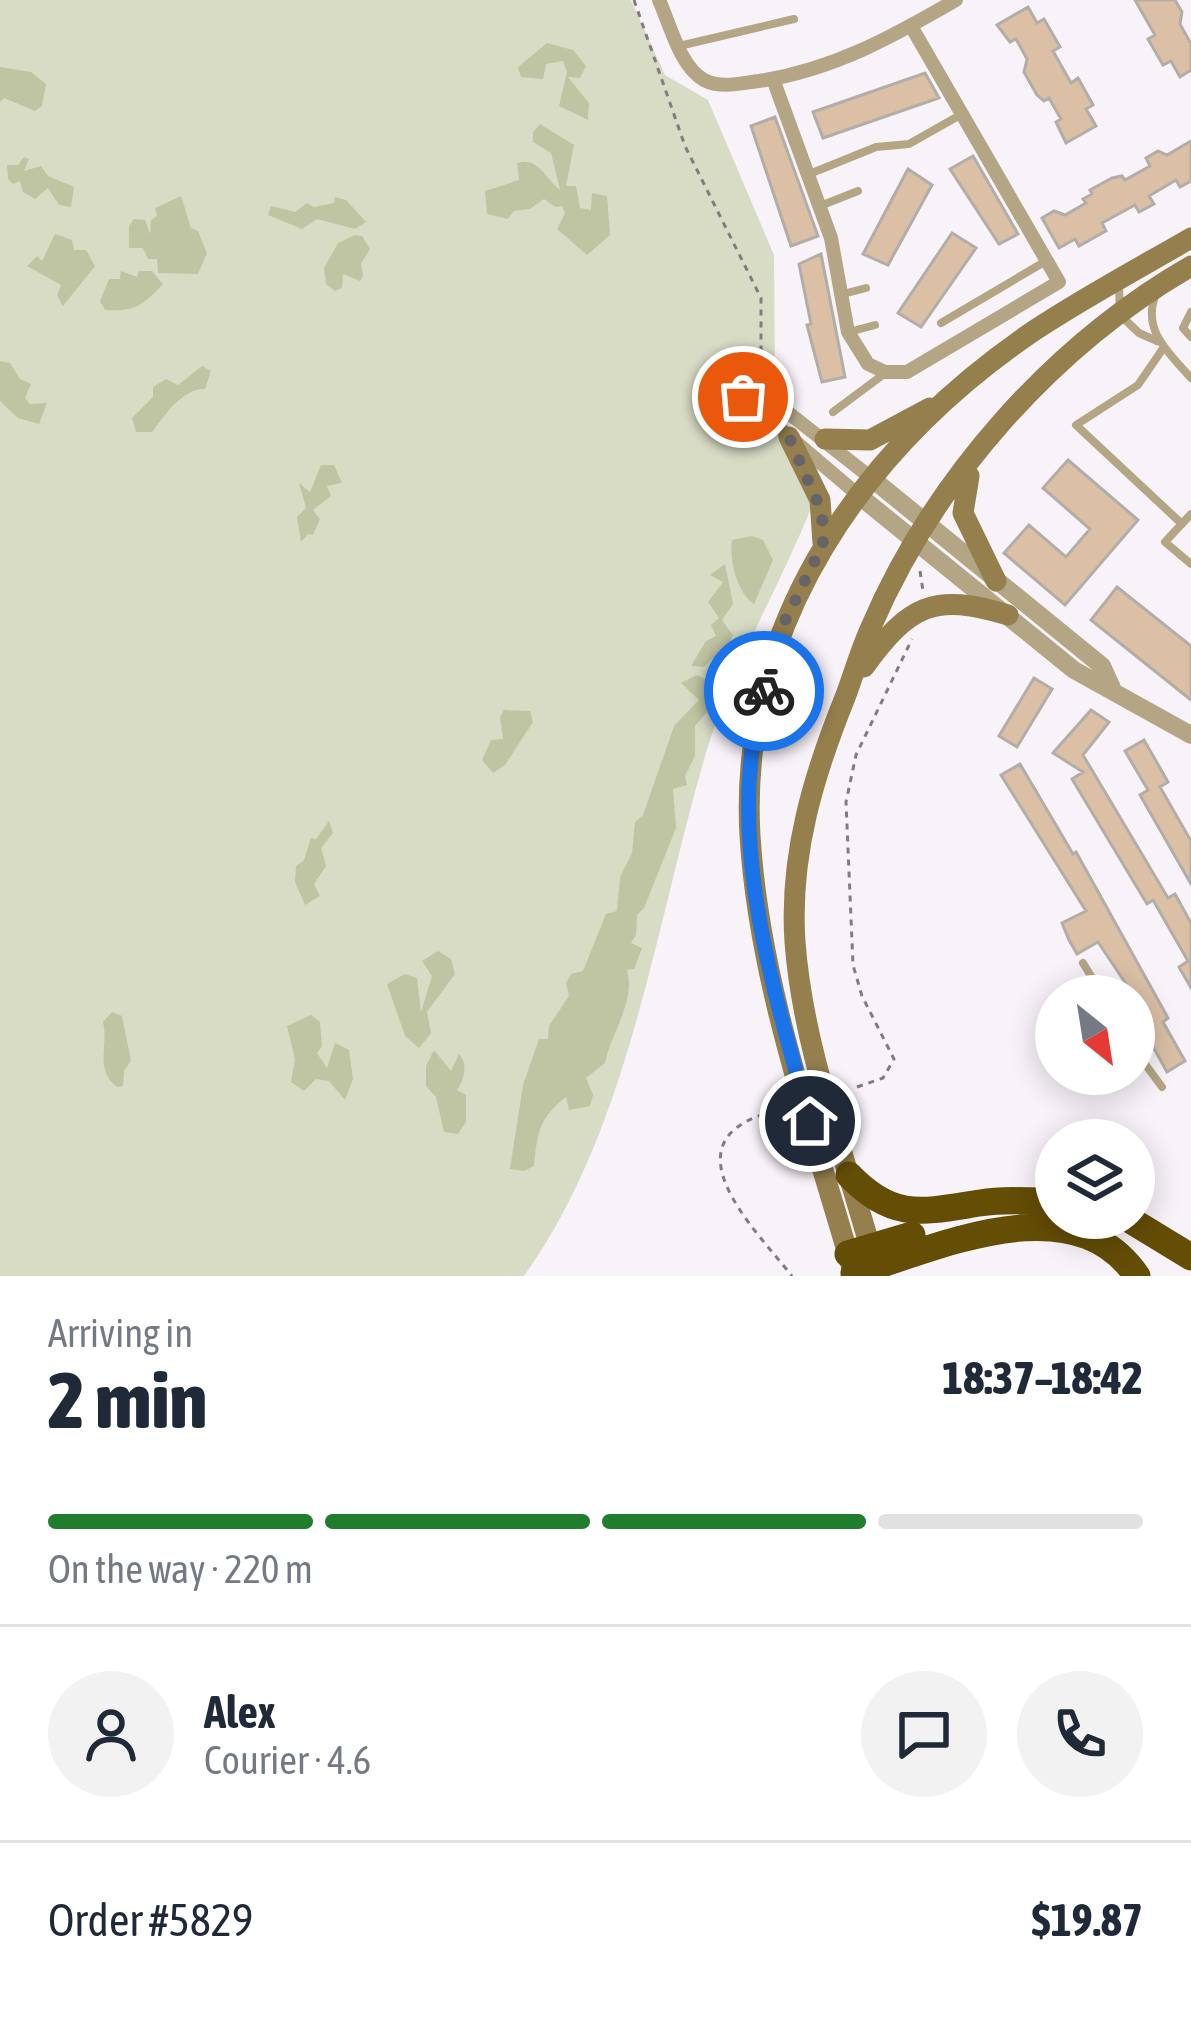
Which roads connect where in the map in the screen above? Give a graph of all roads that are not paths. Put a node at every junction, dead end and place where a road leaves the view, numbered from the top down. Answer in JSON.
{"nodes":[{"id":1,"x":659,"y":0,"type":"edge"},
{"id":2,"x":950,"y":1,"type":"edge"},
{"id":3,"x":794,"y":19,"type":"dead end"},
{"id":4,"x":911,"y":26,"type":"junction"},
{"id":5,"x":679,"y":46,"type":"junction"},
{"id":6,"x":773,"y":79,"type":"junction"},
{"id":7,"x":964,"y":113,"type":"junction"},
{"id":8,"x":807,"y":175,"type":"junction"},
{"id":9,"x":858,"y":191,"type":"dead end"},
{"id":10,"x":819,"y":206,"type":"junction"},
{"id":11,"x":1191,"y":238,"type":"edge"},
{"id":12,"x":1047,"y":261,"type":"junction"},
{"id":13,"x":1191,"y":266,"type":"edge"},
{"id":14,"x":1021,"y":276,"type":"junction"},
{"id":15,"x":1121,"y":279,"type":"junction"},
{"id":16,"x":1163,"y":283,"type":"junction"},
{"id":17,"x":866,"y":288,"type":"dead end"},
{"id":18,"x":841,"y":295,"type":"junction"},
{"id":19,"x":1033,"y":298,"type":"junction"},
{"id":20,"x":1191,"y":312,"type":"edge"},
{"id":21,"x":1120,"y":315,"type":"junction"},
{"id":22,"x":941,"y":323,"type":"dead end"},
{"id":23,"x":874,"y":325,"type":"dead end"},
{"id":24,"x":848,"y":332,"type":"junction"},
{"id":25,"x":1191,"y":337,"type":"edge"},
{"id":26,"x":1162,"y":344,"type":"junction"},
{"id":27,"x":885,"y":372,"type":"junction"},
{"id":28,"x":1190,"y":374,"type":"edge"},
{"id":29,"x":943,"y":406,"type":"junction"},
{"id":30,"x":833,"y":412,"type":"dead end"},
{"id":31,"x":789,"y":437,"type":"junction"},
{"id":32,"x":825,"y":439,"type":"junction"},
{"id":33,"x":977,"y":452,"type":"junction"},
{"id":34,"x":863,"y":486,"type":"junction"},
{"id":35,"x":1191,"y":514,"type":"edge"},
{"id":36,"x":1182,"y":524,"type":"junction"},
{"id":37,"x":921,"y":542,"type":"junction"},
{"id":38,"x":823,"y":544,"type":"junction"},
{"id":39,"x":1191,"y":564,"type":"edge"},
{"id":40,"x":996,"y":580,"type":"junction"},
{"id":41,"x":1008,"y":615,"type":"junction"},
{"id":42,"x":849,"y":687,"type":"junction"},
{"id":43,"x":1112,"y":688,"type":"junction"},
{"id":44,"x":1191,"y":735,"type":"edge"},
{"id":45,"x":1083,"y":963,"type":"dead end"},
{"id":46,"x":1090,"y":975,"type":"edge"},
{"id":47,"x":1155,"y":1078,"type":"edge"},
{"id":48,"x":1162,"y":1087,"type":"dead end"},
{"id":49,"x":849,"y":1175,"type":"junction"},
{"id":50,"x":1025,"y":1202,"type":"junction"},
{"id":51,"x":1035,"y":1202,"type":"edge"},
{"id":52,"x":1155,"y":1235,"type":"edge"},
{"id":53,"x":964,"y":1238,"type":"junction"},
{"id":54,"x":1191,"y":1257,"type":"edge"},
{"id":55,"x":863,"y":1266,"type":"edge"},
{"id":56,"x":914,"y":1276,"type":"edge"},
{"id":57,"x":1138,"y":1276,"type":"edge"}],
"edges":[{"from":1,"to":5,"type":"street"},
{"from":2,"to":4,"type":"street"},
{"from":3,"to":5,"type":"lane"},
{"from":4,"to":6,"type":"street"},
{"from":4,"to":7,"type":"street"},
{"from":5,"to":6,"type":"street"},
{"from":6,"to":8,"type":"street"},
{"from":7,"to":8,"type":"lane"},
{"from":7,"to":12,"type":"street"},
{"from":8,"to":10,"type":"street"},
{"from":9,"to":10,"type":"lane"},
{"from":10,"to":18,"type":"street"},
{"from":11,"to":15,"type":"main road"},
{"from":12,"to":14,"type":"lane"},
{"from":12,"to":19,"type":"street"},
{"from":13,"to":16,"type":"main road"},
{"from":14,"to":19,"type":"lane"},
{"from":14,"to":22,"type":"lane"},
{"from":15,"to":21,"type":"lane"},
{"from":15,"to":29,"type":"main road"},
{"from":16,"to":21,"type":"main road"},
{"from":16,"to":26,"type":"lane"},
{"from":17,"to":18,"type":"lane"},
{"from":18,"to":24,"type":"street"},
{"from":19,"to":27,"type":"street"},
{"from":20,"to":25,"type":"lane"},
{"from":21,"to":26,"type":"lane"},
{"from":21,"to":33,"type":"main road"},
{"from":23,"to":24,"type":"lane"},
{"from":24,"to":27,"type":"street"},
{"from":26,"to":28,"type":"lane"},
{"from":26,"to":36,"type":"lane"},
{"from":27,"to":30,"type":"lane"},
{"from":29,"to":32,"type":"main road"},
{"from":29,"to":34,"type":"main road"},
{"from":31,"to":32,"type":"street"},
{"from":31,"to":34,"type":"street"},
{"from":31,"to":38,"type":"main road"},
{"from":32,"to":34,"type":"street"},
{"from":33,"to":37,"type":"main road"},
{"from":33,"to":40,"type":"main road"},
{"from":34,"to":37,"type":"street"},
{"from":34,"to":38,"type":"main road"},
{"from":35,"to":36,"type":"lane"},
{"from":36,"to":39,"type":"lane"},
{"from":37,"to":40,"type":"street"},
{"from":37,"to":41,"type":"street"},
{"from":37,"to":42,"type":"main road"},
{"from":38,"to":55,"type":"main road"},
{"from":40,"to":43,"type":"street"},
{"from":41,"to":42,"type":"main road"},
{"from":41,"to":43,"type":"street"},
{"from":42,"to":49,"type":"main road"},
{"from":43,"to":44,"type":"street"},
{"from":45,"to":46,"type":"lane"},
{"from":47,"to":48,"type":"lane"},
{"from":49,"to":50,"type":"highway"},
{"from":49,"to":55,"type":"main road"},
{"from":50,"to":51,"type":"highway"},
{"from":50,"to":55,"type":"highway"},
{"from":52,"to":54,"type":"highway"},
{"from":53,"to":55,"type":"highway"},
{"from":53,"to":56,"type":"highway"},
{"from":53,"to":57,"type":"highway"}]}
